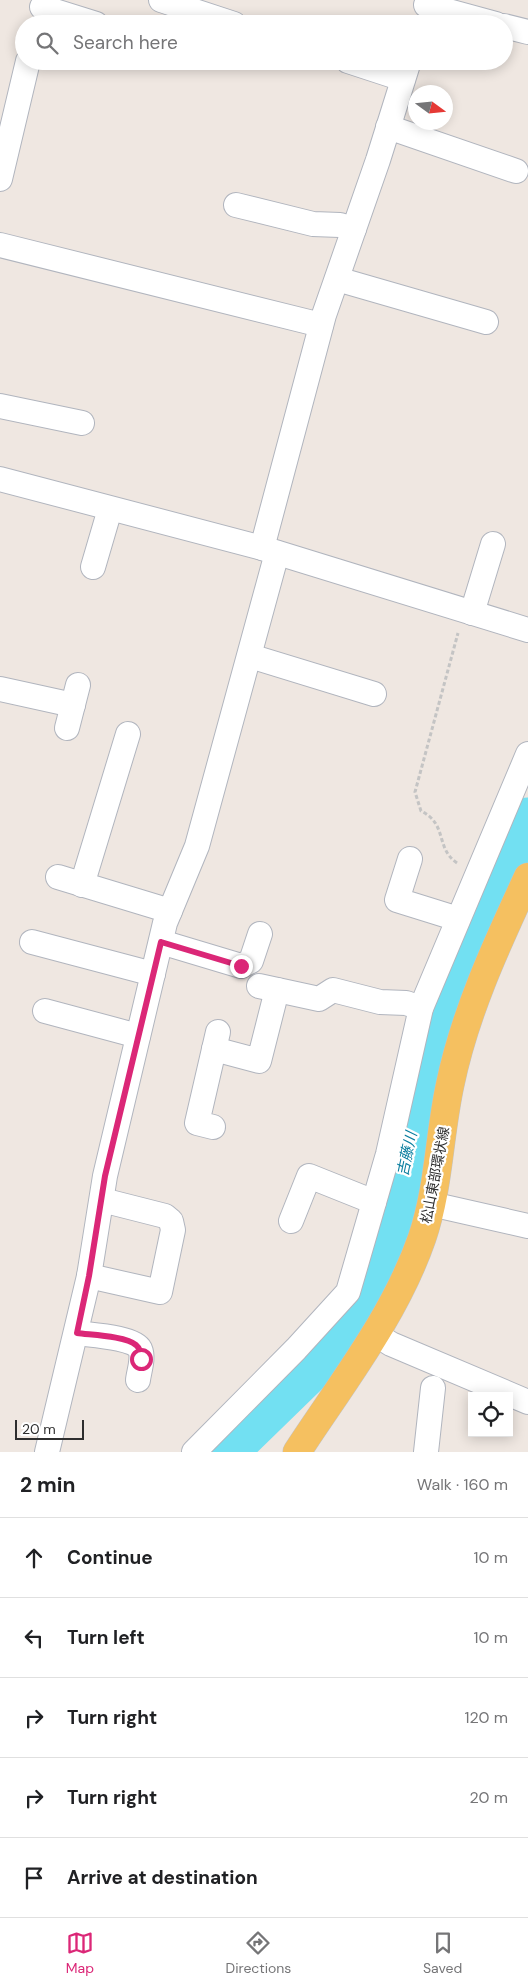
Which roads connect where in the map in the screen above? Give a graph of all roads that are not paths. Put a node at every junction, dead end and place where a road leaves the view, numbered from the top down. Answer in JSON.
{"nodes":[{"id":1,"x":161,"y":0,"type":"edge"},
{"id":2,"x":41,"y":10,"type":"edge"},
{"id":3,"x":425,"y":10,"type":"edge"},
{"id":4,"x":61,"y":15,"type":"edge"},
{"id":5,"x":207,"y":15,"type":"edge"},
{"id":6,"x":450,"y":15,"type":"edge"},
{"id":7,"x":513,"y":28,"type":"edge"},
{"id":8,"x":528,"y":32,"type":"edge"},
{"id":9,"x":26,"y":70,"type":"edge"},
{"id":10,"x":406,"y":70,"type":"edge"},
{"id":11,"x":391,"y":119,"type":"junction"},
{"id":12,"x":408,"y":119,"type":"edge"},
{"id":13,"x":408,"y":125,"type":"edge"},
{"id":14,"x":423,"y":130,"type":"edge"},
{"id":15,"x":443,"y":130,"type":"edge"},
{"id":16,"x":0,"y":178,"type":"edge"},
{"id":17,"x":236,"y":205,"type":"dead end"},
{"id":18,"x":354,"y":229,"type":"junction"},
{"id":19,"x":0,"y":245,"type":"edge"},
{"id":20,"x":337,"y":279,"type":"junction"},
{"id":21,"x":486,"y":322,"type":"dead end"},
{"id":22,"x":321,"y":326,"type":"junction"},
{"id":23,"x":0,"y":406,"type":"edge"},
{"id":24,"x":82,"y":422,"type":"dead end"},
{"id":25,"x":0,"y":480,"type":"edge"},
{"id":26,"x":110,"y":509,"type":"junction"},
{"id":27,"x":493,"y":544,"type":"dead end"},
{"id":28,"x":270,"y":551,"type":"junction"},
{"id":29,"x":94,"y":567,"type":"dead end"},
{"id":30,"x":468,"y":612,"type":"junction"},
{"id":31,"x":528,"y":630,"type":"edge"},
{"id":32,"x":250,"y":656,"type":"junction"},
{"id":33,"x":0,"y":689,"type":"edge"},
{"id":34,"x":374,"y":694,"type":"dead end"},
{"id":35,"x":72,"y":706,"type":"dead end"},
{"id":36,"x":128,"y":734,"type":"dead end"},
{"id":37,"x":528,"y":754,"type":"edge"},
{"id":38,"x":410,"y":859,"type":"dead end"},
{"id":39,"x":58,"y":878,"type":"dead end"},
{"id":40,"x":82,"y":884,"type":"junction"},
{"id":41,"x":527,"y":884,"type":"edge"},
{"id":42,"x":170,"y":911,"type":"junction"},
{"id":43,"x":458,"y":919,"type":"junction"},
{"id":44,"x":260,"y":934,"type":"dead end"},
{"id":45,"x":32,"y":942,"type":"dead end"},
{"id":46,"x":161,"y":942,"type":"junction"},
{"id":47,"x":153,"y":974,"type":"junction"},
{"id":48,"x":421,"y":1008,"type":"junction"},
{"id":49,"x":45,"y":1011,"type":"dead end"},
{"id":50,"x":138,"y":1036,"type":"junction"},
{"id":51,"x":213,"y":1127,"type":"dead end"},
{"id":52,"x":102,"y":1200,"type":"junction"},
{"id":53,"x":374,"y":1202,"type":"junction"},
{"id":54,"x":431,"y":1204,"type":"junction"},
{"id":55,"x":291,"y":1221,"type":"dead end"},
{"id":56,"x":528,"y":1226,"type":"edge"},
{"id":57,"x":89,"y":1276,"type":"junction"},
{"id":58,"x":77,"y":1333,"type":"junction"},
{"id":59,"x":375,"y":1334,"type":"junction"},
{"id":60,"x":138,"y":1380,"type":"dead end"},
{"id":61,"x":433,"y":1388,"type":"dead end"},
{"id":62,"x":528,"y":1402,"type":"edge"},
{"id":63,"x":46,"y":1452,"type":"edge"},
{"id":64,"x":194,"y":1452,"type":"edge"},
{"id":65,"x":297,"y":1452,"type":"edge"},
{"id":66,"x":426,"y":1452,"type":"edge"}],
"edges":[{"from":1,"to":5,"type":"street"},
{"from":2,"to":4,"type":"street"},
{"from":3,"to":6,"type":"street"},
{"from":7,"to":8,"type":"street"},
{"from":9,"to":16,"type":"street"},
{"from":10,"to":11,"type":"street"},
{"from":11,"to":12,"type":"street"},
{"from":11,"to":13,"type":"street"},
{"from":11,"to":18,"type":"street"},
{"from":14,"to":15,"type":"street"},
{"from":17,"to":18,"type":"street"},
{"from":18,"to":20,"type":"street"},
{"from":19,"to":22,"type":"street"},
{"from":20,"to":21,"type":"street"},
{"from":20,"to":22,"type":"street"},
{"from":22,"to":28,"type":"street"},
{"from":23,"to":24,"type":"street"},
{"from":25,"to":26,"type":"street"},
{"from":26,"to":28,"type":"street"},
{"from":26,"to":29,"type":"street"},
{"from":27,"to":30,"type":"street"},
{"from":28,"to":30,"type":"street"},
{"from":28,"to":32,"type":"street"},
{"from":30,"to":31,"type":"street"},
{"from":32,"to":34,"type":"street"},
{"from":32,"to":42,"type":"street"},
{"from":33,"to":35,"type":"street"},
{"from":36,"to":40,"type":"street"},
{"from":37,"to":43,"type":"street"},
{"from":38,"to":43,"type":"street"},
{"from":39,"to":40,"type":"street"},
{"from":40,"to":42,"type":"street"},
{"from":41,"to":54,"type":"main road","name":"松山東部環状線"},
{"from":42,"to":46,"type":"street"},
{"from":43,"to":48,"type":"street"},
{"from":44,"to":46,"type":"street"},
{"from":45,"to":47,"type":"street"},
{"from":46,"to":47,"type":"street"},
{"from":47,"to":50,"type":"street"},
{"from":48,"to":51,"type":"street"},
{"from":48,"to":53,"type":"street"},
{"from":49,"to":50,"type":"street"},
{"from":50,"to":52,"type":"street"},
{"from":52,"to":57,"type":"street"},
{"from":52,"to":57,"type":"street"},
{"from":53,"to":55,"type":"street"},
{"from":53,"to":64,"type":"street"},
{"from":54,"to":56,"type":"street"},
{"from":54,"to":59,"type":"main road","name":"松山東部環状線"},
{"from":57,"to":58,"type":"street"},
{"from":58,"to":60,"type":"street"},
{"from":58,"to":63,"type":"street"},
{"from":59,"to":62,"type":"street"},
{"from":59,"to":65,"type":"main road","name":"松山東部環状線"},
{"from":61,"to":66,"type":"street"}]}
